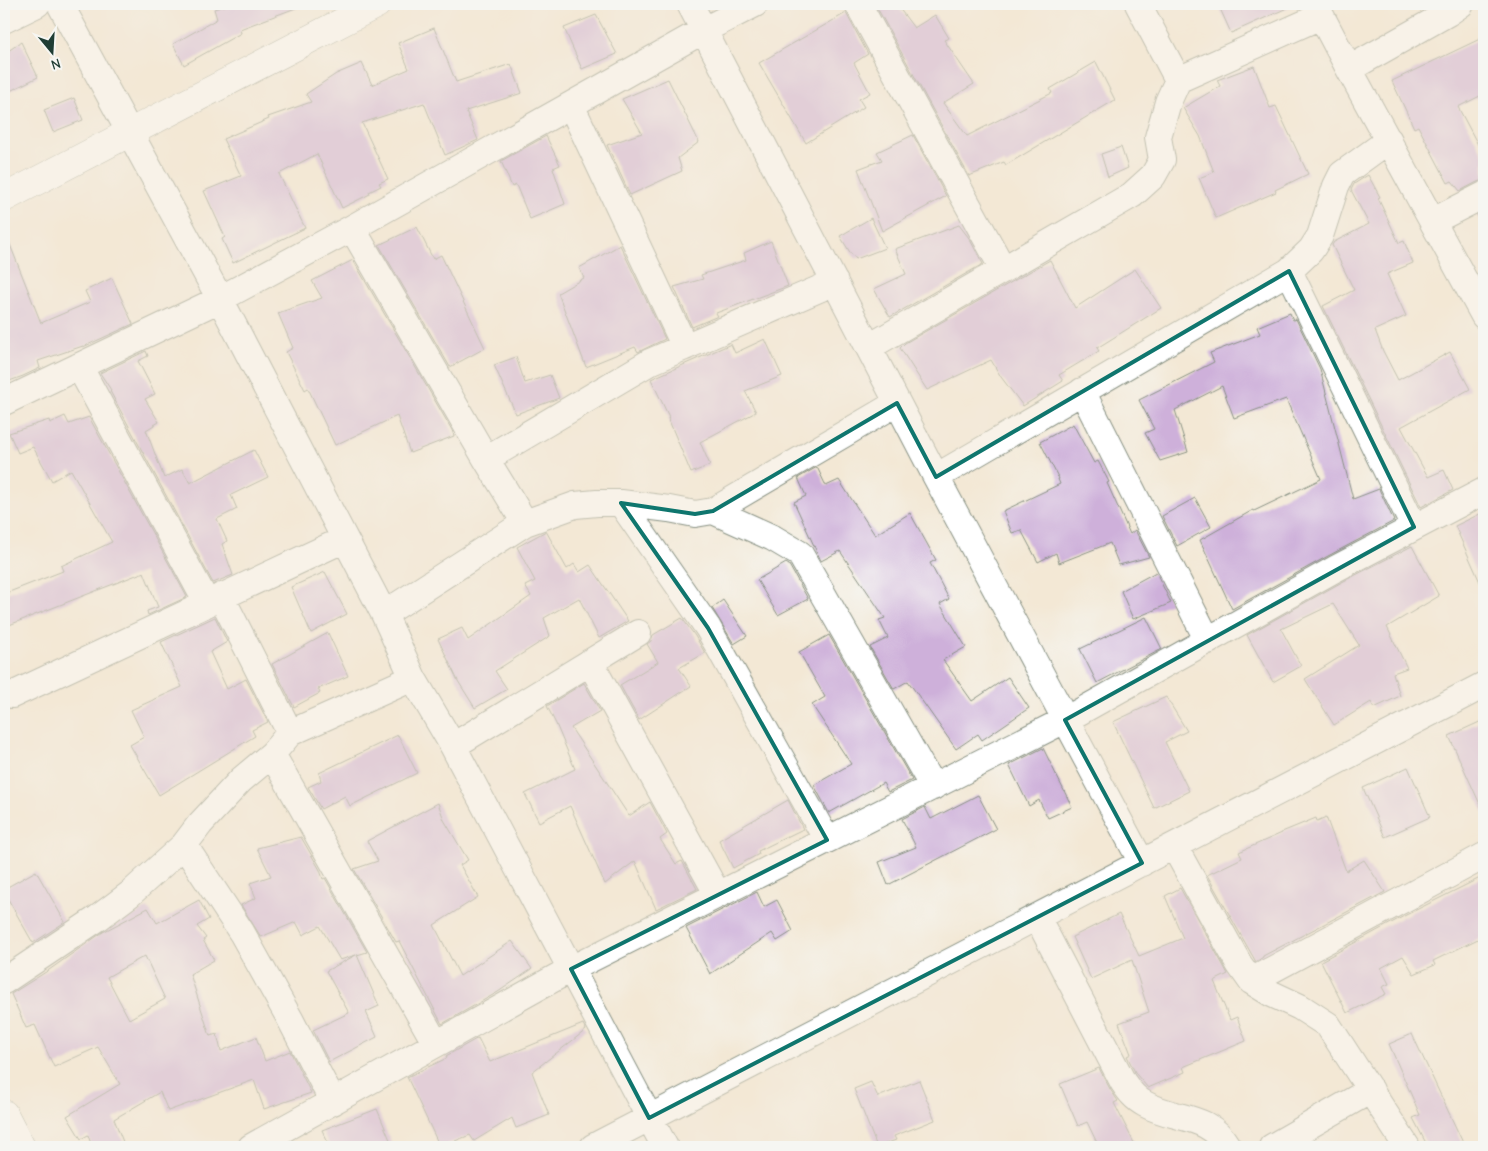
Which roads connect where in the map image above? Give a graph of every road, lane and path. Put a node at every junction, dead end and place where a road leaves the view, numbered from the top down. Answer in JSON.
{"nodes":[{"id":1,"x":37,"y":4,"type":"edge"},
{"id":2,"x":60,"y":4,"type":"edge"},
{"id":3,"x":377,"y":4,"type":"edge"},
{"id":4,"x":690,"y":4,"type":"edge"},
{"id":5,"x":755,"y":4,"type":"edge"},
{"id":6,"x":858,"y":4,"type":"edge"},
{"id":7,"x":1138,"y":4,"type":"edge"},
{"id":8,"x":1461,"y":4,"type":"edge"},
{"id":9,"x":1318,"y":10,"type":"edge"},
{"id":10,"x":4,"y":20,"type":"edge"},
{"id":11,"x":704,"y":30,"type":"junction"},
{"id":12,"x":1349,"y":69,"type":"junction"},
{"id":13,"x":1178,"y":80,"type":"junction"},
{"id":14,"x":571,"y":105,"type":"junction"},
{"id":15,"x":130,"y":132,"type":"junction"},
{"id":16,"x":1389,"y":140,"type":"junction"},
{"id":17,"x":1484,"y":195,"type":"edge"},
{"id":18,"x":4,"y":198,"type":"edge"},
{"id":19,"x":1433,"y":221,"type":"junction"},
{"id":20,"x":352,"y":228,"type":"junction"},
{"id":21,"x":1004,"y":269,"type":"junction"},
{"id":22,"x":1289,"y":271,"type":"junction"},
{"id":23,"x":835,"y":282,"type":"junction"},
{"id":24,"x":220,"y":299,"type":"junction"},
{"id":25,"x":1484,"y":316,"type":"edge"},
{"id":26,"x":685,"y":347,"type":"junction"},
{"id":27,"x":868,"y":347,"type":"junction"},
{"id":28,"x":79,"y":366,"type":"junction"},
{"id":29,"x":1082,"y":391,"type":"junction"},
{"id":30,"x":4,"y":402,"type":"edge"},
{"id":31,"x":897,"y":403,"type":"junction"},
{"id":32,"x":486,"y":459,"type":"junction"},
{"id":33,"x":936,"y":477,"type":"junction"},
{"id":34,"x":1484,"y":491,"type":"edge"},
{"id":35,"x":622,"y":503,"type":"junction"},
{"id":36,"x":713,"y":511,"type":"junction"},
{"id":37,"x":526,"y":523,"type":"junction"},
{"id":38,"x":1414,"y":527,"type":"junction"},
{"id":39,"x":344,"y":539,"type":"junction"},
{"id":40,"x":214,"y":599,"type":"junction"},
{"id":41,"x":384,"y":614,"type":"junction"},
{"id":42,"x":638,"y":633,"type":"dead end"},
{"id":43,"x":1208,"y":641,"type":"junction"},
{"id":44,"x":590,"y":662,"type":"junction"},
{"id":45,"x":413,"y":678,"type":"junction"},
{"id":46,"x":1483,"y":688,"type":"edge"},
{"id":47,"x":12,"y":695,"type":"dead end"},
{"id":48,"x":1065,"y":720,"type":"junction"},
{"id":49,"x":290,"y":733,"type":"junction"},
{"id":50,"x":453,"y":746,"type":"junction"},
{"id":51,"x":272,"y":754,"type":"junction"},
{"id":52,"x":933,"y":787,"type":"junction"},
{"id":53,"x":827,"y":840,"type":"junction"},
{"id":54,"x":184,"y":845,"type":"junction"},
{"id":55,"x":1174,"y":846,"type":"junction"},
{"id":56,"x":1484,"y":856,"type":"edge"},
{"id":57,"x":1142,"y":863,"type":"junction"},
{"id":58,"x":718,"y":895,"type":"junction"},
{"id":59,"x":1037,"y":917,"type":"junction"},
{"id":60,"x":571,"y":969,"type":"junction"},
{"id":61,"x":1251,"y":980,"type":"junction"},
{"id":62,"x":4,"y":981,"type":"edge"},
{"id":63,"x":436,"y":1044,"type":"junction"},
{"id":64,"x":1371,"y":1090,"type":"junction"},
{"id":65,"x":333,"y":1102,"type":"junction"},
{"id":66,"x":4,"y":1114,"type":"edge"},
{"id":67,"x":649,"y":1118,"type":"junction"},
{"id":68,"x":21,"y":1147,"type":"edge"},
{"id":69,"x":251,"y":1147,"type":"edge"},
{"id":70,"x":592,"y":1147,"type":"edge"},
{"id":71,"x":665,"y":1147,"type":"edge"},
{"id":72,"x":1228,"y":1147,"type":"edge"},
{"id":73,"x":1272,"y":1147,"type":"edge"},
{"id":74,"x":1407,"y":1147,"type":"edge"}],
"edges":[{"from":1,"to":10,"type":"street"},
{"from":2,"to":15,"type":"street"},
{"from":3,"to":15,"type":"street"},
{"from":4,"to":11,"type":"street"},
{"from":5,"to":11,"type":"street"},
{"from":6,"to":21,"type":"street"},
{"from":7,"to":13,"type":"street"},
{"from":8,"to":12,"type":"street"},
{"from":9,"to":12,"type":"street"},
{"from":9,"to":13,"type":"street"},
{"from":11,"to":14,"type":"street"},
{"from":11,"to":23,"type":"street"},
{"from":12,"to":16,"type":"street"},
{"from":13,"to":21,"type":"street"},
{"from":14,"to":20,"type":"street"},
{"from":14,"to":26,"type":"street"},
{"from":15,"to":18,"type":"street"},
{"from":15,"to":24,"type":"street"},
{"from":16,"to":19,"type":"street"},
{"from":16,"to":22,"type":"street"},
{"from":17,"to":19,"type":"street"},
{"from":19,"to":25,"type":"street"},
{"from":20,"to":24,"type":"street"},
{"from":20,"to":32,"type":"street"},
{"from":21,"to":27,"type":"street"},
{"from":22,"to":29,"type":"street"},
{"from":22,"to":38,"type":"street"},
{"from":23,"to":26,"type":"street"},
{"from":23,"to":27,"type":"street"},
{"from":24,"to":28,"type":"street"},
{"from":24,"to":39,"type":"street"},
{"from":26,"to":32,"type":"street"},
{"from":27,"to":31,"type":"street"},
{"from":28,"to":30,"type":"street"},
{"from":28,"to":40,"type":"street"},
{"from":29,"to":33,"type":"street"},
{"from":29,"to":43,"type":"street"},
{"from":31,"to":33,"type":"street"},
{"from":31,"to":36,"type":"street"},
{"from":32,"to":37,"type":"street"},
{"from":33,"to":48,"type":"street"},
{"from":34,"to":38,"type":"street"},
{"from":35,"to":36,"type":"street"},
{"from":35,"to":37,"type":"street"},
{"from":35,"to":53,"type":"street"},
{"from":36,"to":52,"type":"street"},
{"from":37,"to":41,"type":"street"},
{"from":38,"to":43,"type":"street"},
{"from":39,"to":40,"type":"street"},
{"from":39,"to":41,"type":"street"},
{"from":40,"to":47,"type":"street"},
{"from":40,"to":49,"type":"street"},
{"from":41,"to":45,"type":"street"},
{"from":42,"to":44,"type":"street"},
{"from":43,"to":48,"type":"street"},
{"from":44,"to":50,"type":"street"},
{"from":44,"to":58,"type":"street"},
{"from":45,"to":49,"type":"street"},
{"from":45,"to":50,"type":"street"},
{"from":46,"to":55,"type":"street"},
{"from":48,"to":52,"type":"street"},
{"from":48,"to":57,"type":"street"},
{"from":49,"to":51,"type":"street"},
{"from":50,"to":60,"type":"street"},
{"from":51,"to":54,"type":"street"},
{"from":51,"to":63,"type":"street"},
{"from":52,"to":53,"type":"street"},
{"from":53,"to":58,"type":"street"},
{"from":54,"to":62,"type":"street"},
{"from":54,"to":65,"type":"street"},
{"from":55,"to":57,"type":"street"},
{"from":55,"to":61,"type":"street"},
{"from":56,"to":61,"type":"street"},
{"from":57,"to":59,"type":"street"},
{"from":58,"to":60,"type":"street"},
{"from":59,"to":67,"type":"street"},
{"from":59,"to":72,"type":"street"},
{"from":60,"to":63,"type":"street"},
{"from":60,"to":67,"type":"street"},
{"from":61,"to":64,"type":"street"},
{"from":63,"to":65,"type":"street"},
{"from":64,"to":73,"type":"street"},
{"from":64,"to":74,"type":"street"},
{"from":65,"to":69,"type":"street"},
{"from":66,"to":68,"type":"street"},
{"from":67,"to":70,"type":"street"},
{"from":67,"to":71,"type":"street"}]}
